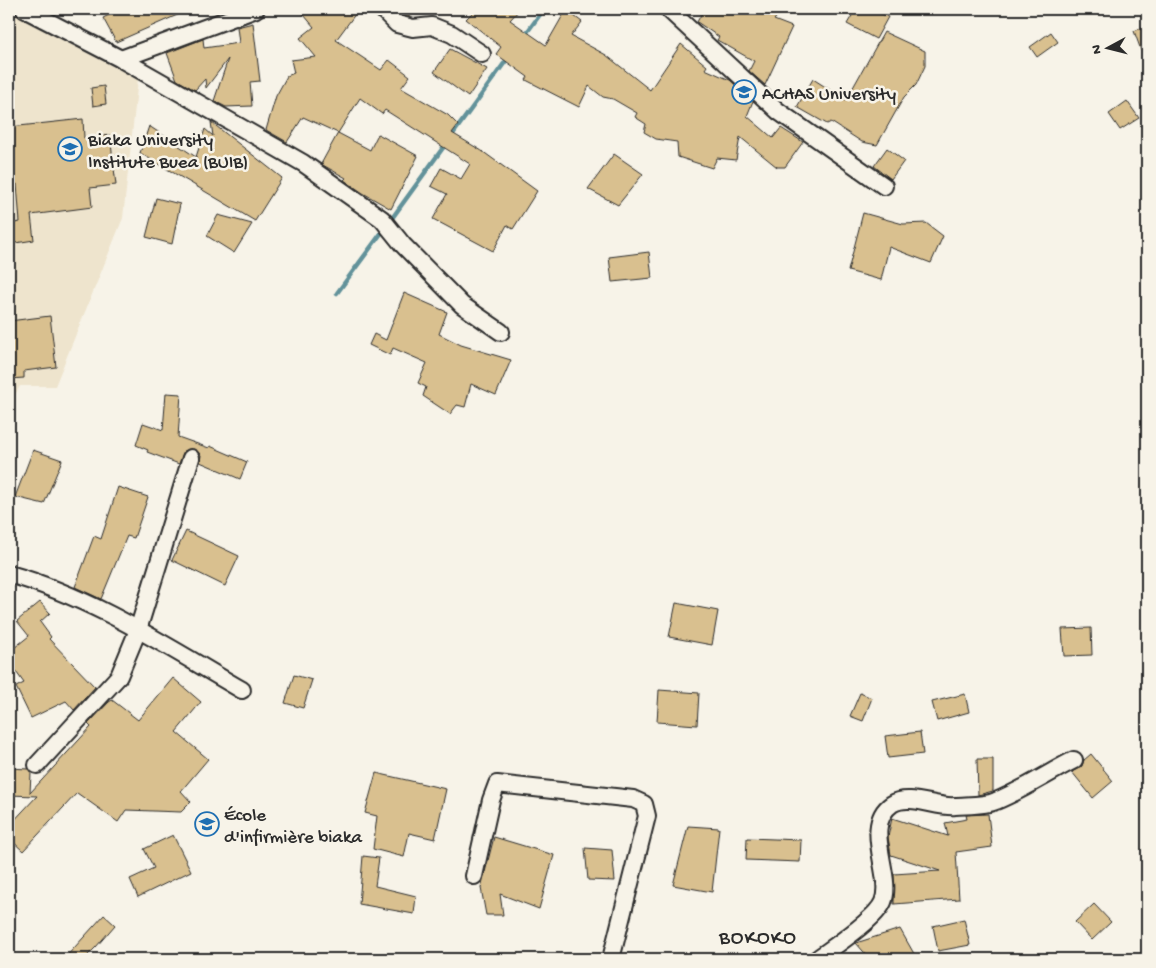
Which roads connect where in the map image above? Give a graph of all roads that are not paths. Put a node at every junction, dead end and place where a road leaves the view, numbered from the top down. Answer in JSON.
{"nodes":[{"id":1,"x":24,"y":9,"type":"edge"},
{"id":2,"x":256,"y":9,"type":"edge"},
{"id":3,"x":382,"y":9,"type":"edge"},
{"id":4,"x":668,"y":9,"type":"edge"},
{"id":5,"x":482,"y":54,"type":"dead end"},
{"id":6,"x":121,"y":59,"type":"junction"},
{"id":7,"x":884,"y":186,"type":"dead end"},
{"id":8,"x":502,"y":332,"type":"dead end"},
{"id":9,"x":191,"y":458,"type":"dead end"},
{"id":10,"x":9,"y":574,"type":"edge"},
{"id":11,"x":138,"y":630,"type":"junction"},
{"id":12,"x":242,"y":690,"type":"dead end"},
{"id":13,"x":1074,"y":760,"type":"dead end"},
{"id":14,"x":37,"y":765,"type":"dead end"},
{"id":15,"x":474,"y":876,"type":"dead end"},
{"id":16,"x":612,"y":959,"type":"edge"},
{"id":17,"x":817,"y":959,"type":"edge"}],
"edges":[{"from":1,"to":6,"type":"street"},
{"from":2,"to":6,"type":"street"},
{"from":3,"to":5,"type":"street"},
{"from":4,"to":7,"type":"street"},
{"from":6,"to":8,"type":"street"},
{"from":9,"to":11,"type":"street"},
{"from":10,"to":11,"type":"street"},
{"from":11,"to":12,"type":"street"},
{"from":11,"to":14,"type":"street"},
{"from":13,"to":17,"type":"street"},
{"from":15,"to":16,"type":"street"}]}
